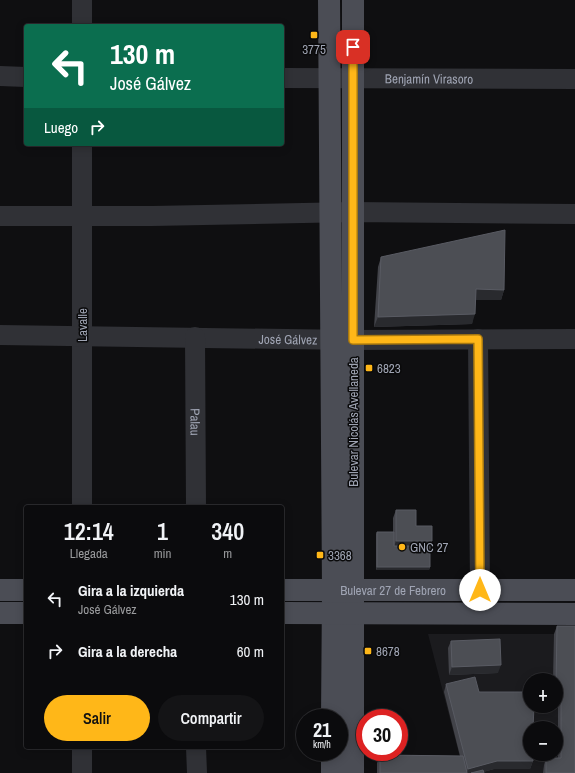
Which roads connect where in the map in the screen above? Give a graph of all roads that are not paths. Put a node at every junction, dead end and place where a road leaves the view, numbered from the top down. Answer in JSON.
{"nodes":[{"id":1,"x":82,"y":0,"type":"edge"},
{"id":2,"x":329,"y":0,"type":"edge"},
{"id":3,"x":353,"y":0,"type":"edge"},
{"id":4,"x":82,"y":24,"type":"edge"},
{"id":5,"x":0,"y":76,"type":"edge"},
{"id":6,"x":24,"y":77,"type":"edge"},
{"id":7,"x":284,"y":78,"type":"edge"},
{"id":8,"x":330,"y":78,"type":"junction"},
{"id":9,"x":353,"y":78,"type":"junction"},
{"id":10,"x":575,"y":79,"type":"edge"},
{"id":11,"x":82,"y":146,"type":"edge"},
{"id":12,"x":352,"y":212,"type":"junction"},
{"id":13,"x":330,"y":213,"type":"junction"},
{"id":14,"x":575,"y":214,"type":"edge"},
{"id":15,"x":0,"y":216,"type":"edge"},
{"id":16,"x":82,"y":216,"type":"junction"},
{"id":17,"x":0,"y":335,"type":"edge"},
{"id":18,"x":82,"y":335,"type":"junction"},
{"id":19,"x":195,"y":337,"type":"junction"},
{"id":20,"x":331,"y":339,"type":"junction"},
{"id":21,"x":478,"y":339,"type":"junction"},
{"id":22,"x":575,"y":339,"type":"edge"},
{"id":23,"x":353,"y":340,"type":"junction"},
{"id":24,"x":82,"y":505,"type":"edge"},
{"id":25,"x":196,"y":505,"type":"edge"},
{"id":26,"x":0,"y":590,"type":"edge"},
{"id":27,"x":24,"y":590,"type":"edge"},
{"id":28,"x":284,"y":590,"type":"edge"},
{"id":29,"x":343,"y":590,"type":"junction"},
{"id":30,"x":480,"y":590,"type":"junction"},
{"id":31,"x":575,"y":590,"type":"edge"},
{"id":32,"x":0,"y":613,"type":"edge"},
{"id":33,"x":24,"y":613,"type":"edge"},
{"id":34,"x":284,"y":613,"type":"edge"},
{"id":35,"x":342,"y":614,"type":"junction"},
{"id":36,"x":575,"y":614,"type":"edge"},
{"id":37,"x":333,"y":709,"type":"edge"},
{"id":38,"x":82,"y":749,"type":"edge"},
{"id":39,"x":196,"y":749,"type":"edge"},
{"id":40,"x":332,"y":761,"type":"edge"},
{"id":41,"x":82,"y":773,"type":"edge"},
{"id":42,"x":197,"y":773,"type":"edge"},
{"id":43,"x":332,"y":773,"type":"edge"},
{"id":44,"x":353,"y":773,"type":"edge"}],
"edges":[{"from":1,"to":4,"type":"street"},
{"from":2,"to":8,"type":"main road","name":"Bulevar Nicolás Avellaneda"},
{"from":3,"to":9,"type":"main road","name":"Bulevar Nicolás Avellaneda"},
{"from":5,"to":6,"type":"street"},
{"from":7,"to":8,"type":"street","name":"Benjamín Virasoro"},
{"from":8,"to":9,"type":"street","name":"Benjamín Virasoro"},
{"from":8,"to":13,"type":"main road","name":"Bulevar Nicolás Avellaneda"},
{"from":9,"to":10,"type":"street","name":"Benjamín Virasoro"},
{"from":9,"to":12,"type":"main road","name":"Bulevar Nicolás Avellaneda"},
{"from":11,"to":16,"type":"street","name":"Lavalle"},
{"from":12,"to":13,"type":"street"},
{"from":12,"to":14,"type":"street"},
{"from":12,"to":23,"type":"main road","name":"Bulevar Nicolás Avellaneda"},
{"from":13,"to":16,"type":"street"},
{"from":13,"to":20,"type":"main road","name":"Bulevar Nicolás Avellaneda"},
{"from":15,"to":16,"type":"street"},
{"from":16,"to":18,"type":"street","name":"Lavalle"},
{"from":17,"to":18,"type":"street","name":"José Gálvez"},
{"from":18,"to":19,"type":"street","name":"José Gálvez"},
{"from":18,"to":24,"type":"street","name":"Lavalle"},
{"from":19,"to":20,"type":"street","name":"José Gálvez"},
{"from":19,"to":25,"type":"street","name":"Palau"},
{"from":20,"to":23,"type":"street","name":"José Gálvez"},
{"from":20,"to":29,"type":"main road","name":"Bulevar Nicolás Avellaneda"},
{"from":21,"to":22,"type":"street","name":"José Gálvez"},
{"from":21,"to":23,"type":"street","name":"José Gálvez"},
{"from":21,"to":30,"type":"street"},
{"from":23,"to":29,"type":"main road","name":"Bulevar Nicolás Avellaneda"},
{"from":26,"to":27,"type":"main road"},
{"from":28,"to":29,"type":"main road","name":"Bulevar 27 de Febrero"},
{"from":29,"to":30,"type":"main road","name":"Bulevar 27 de Febrero"},
{"from":29,"to":35,"type":"main road","name":"Bulevar Nicolás Avellaneda"},
{"from":30,"to":31,"type":"main road","name":"Bulevar 27 de Febrero"},
{"from":32,"to":33,"type":"main road"},
{"from":34,"to":35,"type":"main road","name":"Bulevar 27 de Febrero"},
{"from":35,"to":36,"type":"main road","name":"Bulevar 27 de Febrero"},
{"from":35,"to":37,"type":"main road","name":"Bulevar Nicolás Avellaneda"},
{"from":35,"to":44,"type":"main road","name":"Bulevar Nicolás Avellaneda"},
{"from":38,"to":41,"type":"street"},
{"from":39,"to":42,"type":"street"},
{"from":40,"to":43,"type":"main road"}]}
